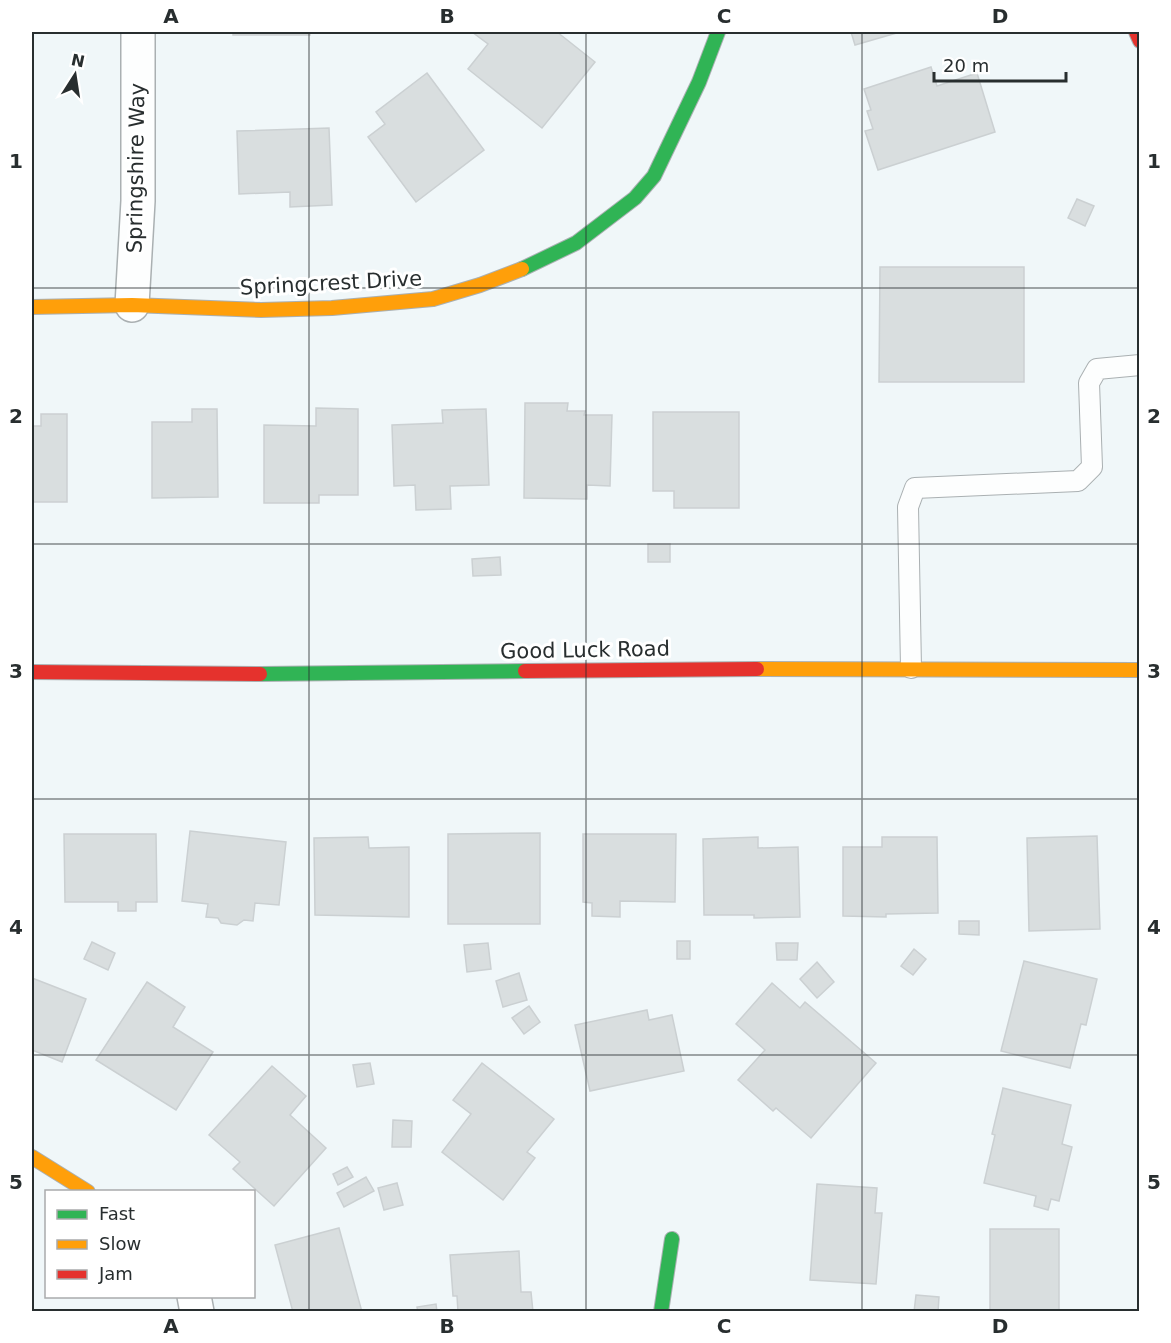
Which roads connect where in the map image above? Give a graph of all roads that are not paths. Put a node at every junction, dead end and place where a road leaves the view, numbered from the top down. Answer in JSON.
{"nodes":[{"id":1,"x":138,"y":32,"type":"edge"},
{"id":2,"x":718,"y":32,"type":"edge"},
{"id":3,"x":1136,"y":32,"type":"edge"},
{"id":4,"x":1140,"y":41,"type":"edge"},
{"id":5,"x":132,"y":305,"type":"junction"},
{"id":6,"x":32,"y":307,"type":"edge"},
{"id":7,"x":1140,"y":365,"type":"edge"},
{"id":8,"x":911,"y":669,"type":"junction"},
{"id":9,"x":1140,"y":670,"type":"edge"},
{"id":10,"x":32,"y":672,"type":"edge"},
{"id":11,"x":32,"y":1157,"type":"edge"},
{"id":12,"x":86,"y":1190,"type":"edge"},
{"id":13,"x":672,"y":1239,"type":"dead end"},
{"id":14,"x":661,"y":1311,"type":"edge"}],
"edges":[{"from":1,"to":5,"type":"street","name":"Springshire Way"},
{"from":2,"to":5,"type":"main road","name":"Springcrest Drive"},
{"from":3,"to":4,"type":"main road"},
{"from":5,"to":6,"type":"main road","name":"Springcrest Drive"},
{"from":7,"to":8,"type":"lane"},
{"from":8,"to":9,"type":"main road","name":"Good Luck Road"},
{"from":8,"to":10,"type":"main road","name":"Good Luck Road"},
{"from":11,"to":12,"type":"main road"},
{"from":13,"to":14,"type":"main road"}]}
